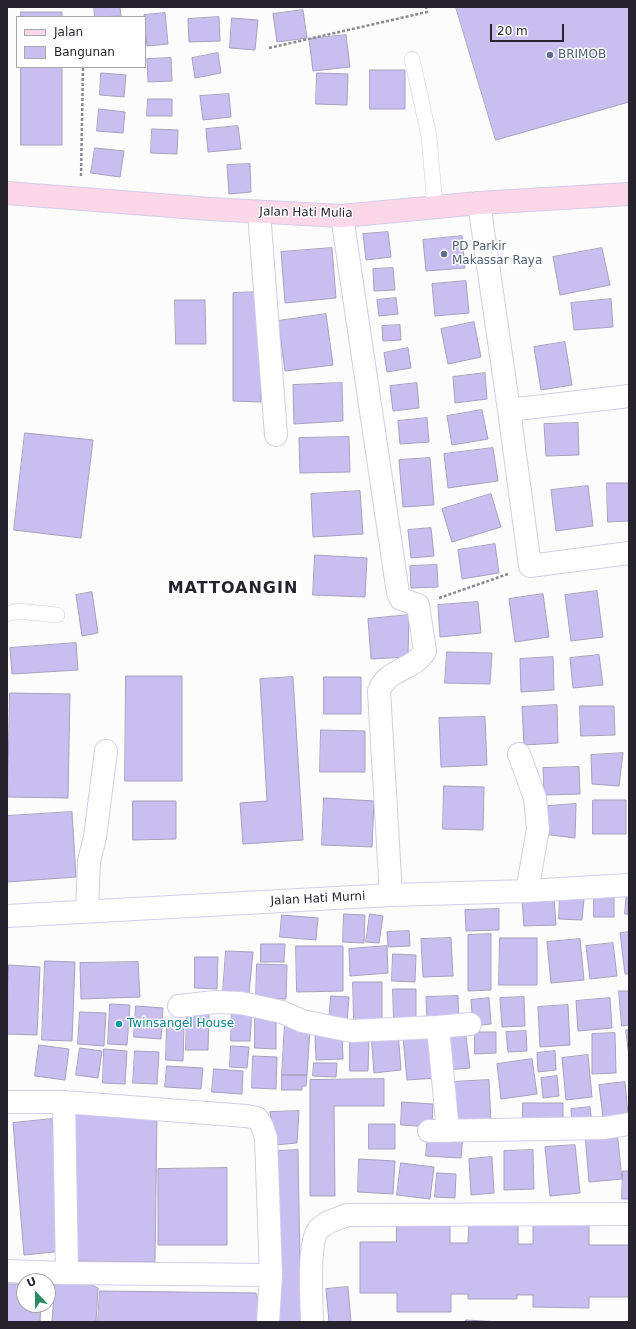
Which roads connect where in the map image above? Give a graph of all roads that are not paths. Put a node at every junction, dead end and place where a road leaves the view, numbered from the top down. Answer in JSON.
{"nodes":[{"id":1,"x":412,"y":59,"type":"dead end"},
{"id":2,"x":7,"y":193,"type":"edge"},
{"id":3,"x":629,"y":194,"type":"edge"},
{"id":4,"x":479,"y":203,"type":"junction"},
{"id":5,"x":435,"y":207,"type":"junction"},
{"id":6,"x":259,"y":212,"type":"junction"},
{"id":7,"x":342,"y":216,"type":"junction"},
{"id":8,"x":629,"y":396,"type":"edge"},
{"id":9,"x":509,"y":410,"type":"junction"},
{"id":10,"x":276,"y":435,"type":"dead end"},
{"id":11,"x":629,"y":553,"type":"edge"},
{"id":12,"x":7,"y":614,"type":"edge"},
{"id":13,"x":57,"y":615,"type":"dead end"},
{"id":14,"x":106,"y":751,"type":"dead end"},
{"id":15,"x":518,"y":754,"type":"dead end"},
{"id":16,"x":629,"y":884,"type":"edge"},
{"id":17,"x":527,"y":890,"type":"junction"},
{"id":18,"x":391,"y":895,"type":"junction"},
{"id":19,"x":87,"y":911,"type":"junction"},
{"id":20,"x":7,"y":916,"type":"edge"},
{"id":21,"x":179,"y":1006,"type":"dead end"},
{"id":22,"x":470,"y":1024,"type":"dead end"},
{"id":23,"x":438,"y":1027,"type":"junction"},
{"id":24,"x":7,"y":1102,"type":"edge"},
{"id":25,"x":64,"y":1102,"type":"junction"},
{"id":26,"x":629,"y":1124,"type":"edge"},
{"id":27,"x":629,"y":1214,"type":"edge"},
{"id":28,"x":7,"y":1271,"type":"edge"},
{"id":29,"x":67,"y":1273,"type":"junction"},
{"id":30,"x":270,"y":1275,"type":"junction"},
{"id":31,"x":268,"y":1322,"type":"edge"},
{"id":32,"x":312,"y":1322,"type":"edge"}],
"edges":[{"from":1,"to":5,"type":"lane"},
{"from":2,"to":6,"type":"street","name":"Jalan Hati Mulia"},
{"from":3,"to":4,"type":"street","name":"Jalan Hati Mulia"},
{"from":4,"to":5,"type":"street","name":"Jalan Hati Mulia"},
{"from":4,"to":9,"type":"street"},
{"from":5,"to":7,"type":"street","name":"Jalan Hati Mulia"},
{"from":6,"to":7,"type":"street","name":"Jalan Hati Mulia"},
{"from":6,"to":10,"type":"street"},
{"from":7,"to":18,"type":"street"},
{"from":8,"to":9,"type":"street"},
{"from":9,"to":11,"type":"street"},
{"from":12,"to":13,"type":"lane"},
{"from":14,"to":19,"type":"street"},
{"from":15,"to":17,"type":"street"},
{"from":16,"to":17,"type":"street","name":"Jalan Hati Murni"},
{"from":17,"to":18,"type":"street","name":"Jalan Hati Murni"},
{"from":18,"to":19,"type":"street","name":"Jalan Hati Murni"},
{"from":19,"to":20,"type":"street","name":"Jalan Hati Murni"},
{"from":21,"to":23,"type":"street"},
{"from":22,"to":23,"type":"street"},
{"from":23,"to":26,"type":"street"},
{"from":24,"to":25,"type":"street"},
{"from":25,"to":29,"type":"street"},
{"from":25,"to":30,"type":"street"},
{"from":27,"to":32,"type":"street"},
{"from":28,"to":29,"type":"street"},
{"from":29,"to":30,"type":"street"},
{"from":30,"to":31,"type":"street"}]}
